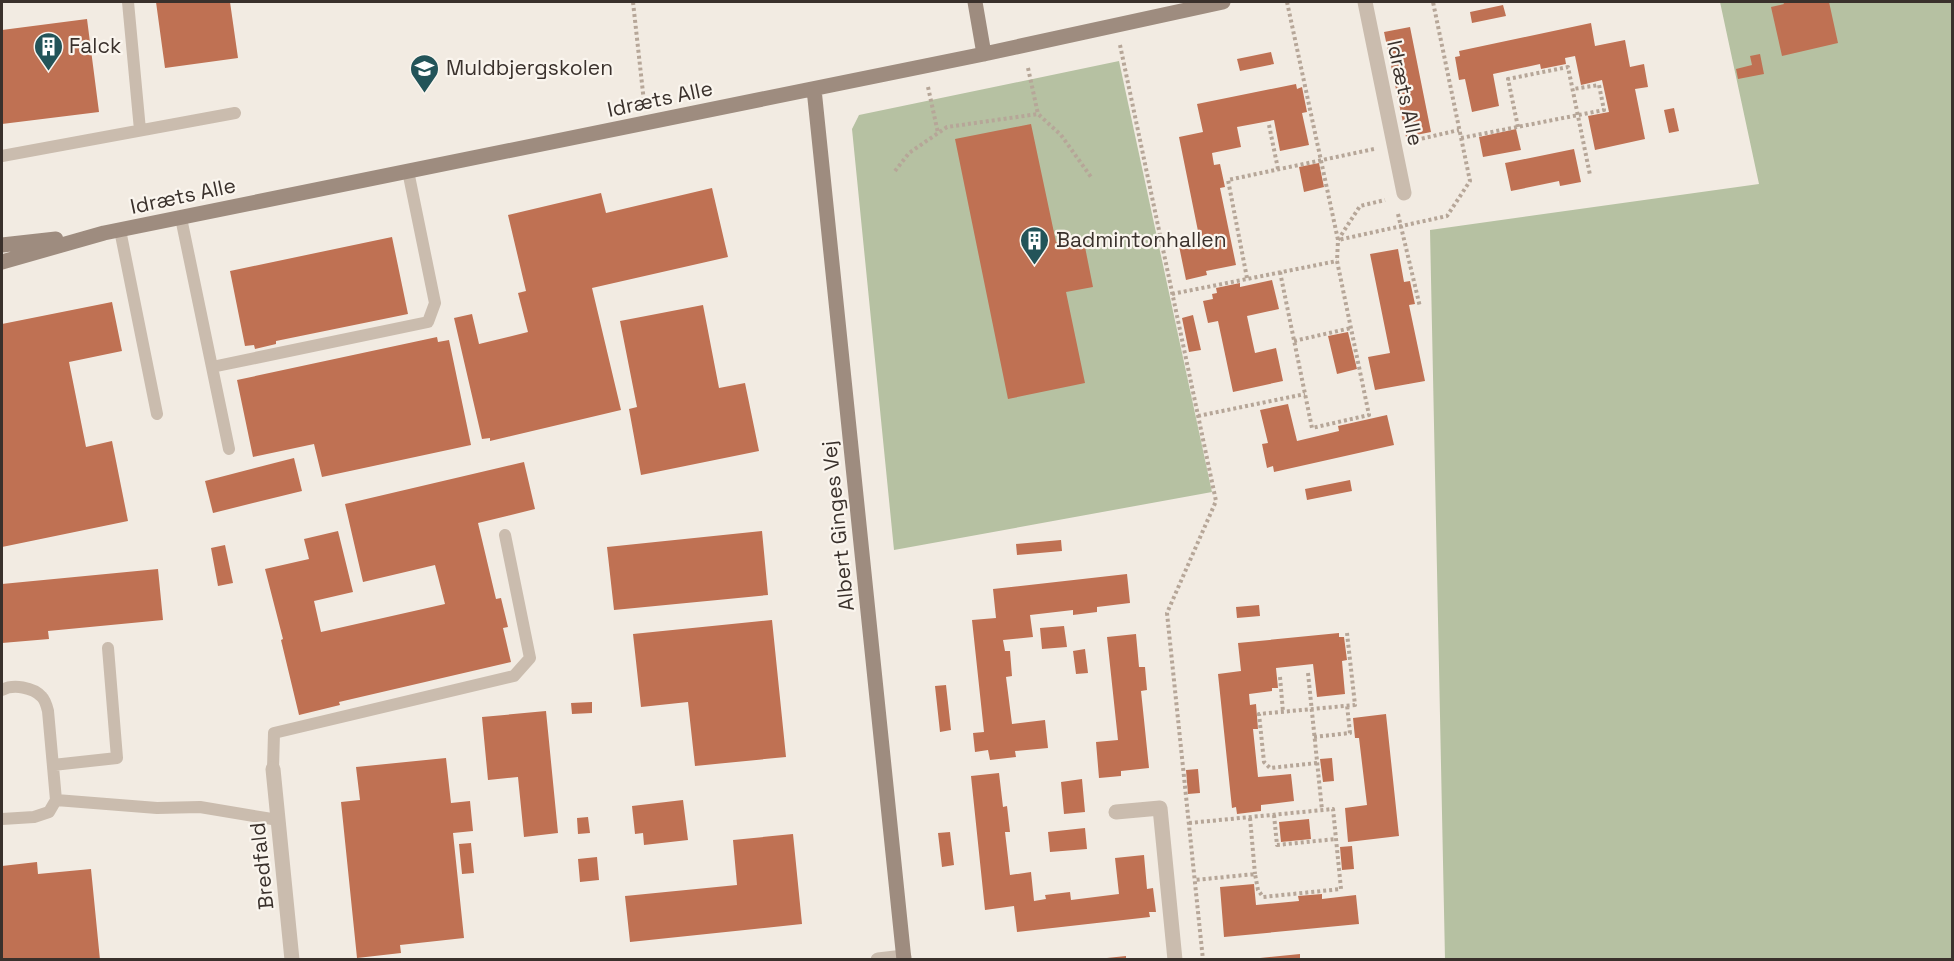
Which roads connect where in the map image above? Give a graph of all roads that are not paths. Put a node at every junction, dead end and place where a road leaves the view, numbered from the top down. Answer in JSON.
{"nodes":[{"id":1,"x":128,"y":2,"type":"edge"},
{"id":2,"x":975,"y":2,"type":"edge"},
{"id":3,"x":1223,"y":2,"type":"edge"},
{"id":4,"x":1365,"y":2,"type":"edge"},
{"id":5,"x":984,"y":54,"type":"junction"},
{"id":6,"x":814,"y":89,"type":"junction"},
{"id":7,"x":235,"y":113,"type":"dead end"},
{"id":8,"x":140,"y":130,"type":"junction"},
{"id":9,"x":2,"y":156,"type":"edge"},
{"id":10,"x":408,"y":171,"type":"junction"},
{"id":11,"x":1399,"y":196,"type":"road end"},
{"id":12,"x":181,"y":218,"type":"junction"},
{"id":13,"x":120,"y":230,"type":"junction"},
{"id":14,"x":104,"y":233,"type":"junction"},
{"id":15,"x":2,"y":245,"type":"edge"},
{"id":16,"x":2,"y":262,"type":"edge"},
{"id":17,"x":212,"y":367,"type":"junction"},
{"id":18,"x":157,"y":414,"type":"dead end"},
{"id":19,"x":229,"y":449,"type":"dead end"},
{"id":20,"x":505,"y":536,"type":"dead end"},
{"id":21,"x":108,"y":648,"type":"dead end"},
{"id":22,"x":2,"y":690,"type":"edge"},
{"id":23,"x":53,"y":765,"type":"junction"},
{"id":24,"x":273,"y":769,"type":"joint"},
{"id":25,"x":56,"y":800,"type":"junction"},
{"id":26,"x":1116,"y":812,"type":"dead end"},
{"id":27,"x":2,"y":819,"type":"edge"},
{"id":28,"x":278,"y":820,"type":"junction"},
{"id":29,"x":904,"y":958,"type":"edge"},
{"id":30,"x":292,"y":960,"type":"edge"},
{"id":31,"x":878,"y":960,"type":"edge"},
{"id":32,"x":1175,"y":960,"type":"edge"}],
"edges":[{"from":1,"to":8,"type":"lane"},
{"from":2,"to":5,"type":"street"},
{"from":3,"to":5,"type":"street","name":"Idræts Alle"},
{"from":4,"to":11,"type":"street","name":"Idræts Alle"},
{"from":5,"to":6,"type":"street","name":"Idræts Alle"},
{"from":6,"to":10,"type":"street","name":"Idræts Alle"},
{"from":6,"to":29,"type":"street","name":"Albert Ginges Vej"},
{"from":7,"to":8,"type":"lane"},
{"from":8,"to":9,"type":"lane"},
{"from":10,"to":12,"type":"street","name":"Idræts Alle"},
{"from":10,"to":17,"type":"lane"},
{"from":12,"to":13,"type":"street","name":"Idræts Alle"},
{"from":12,"to":17,"type":"lane"},
{"from":13,"to":14,"type":"street","name":"Idræts Alle"},
{"from":13,"to":18,"type":"lane"},
{"from":14,"to":15,"type":"street","name":"Idræts Alle"},
{"from":14,"to":16,"type":"street","name":"Idræts Alle"},
{"from":17,"to":19,"type":"lane"},
{"from":20,"to":24,"type":"lane"},
{"from":21,"to":23,"type":"lane"},
{"from":22,"to":23,"type":"lane"},
{"from":23,"to":25,"type":"lane"},
{"from":24,"to":28,"type":"street","name":"Bredfald"},
{"from":25,"to":27,"type":"lane"},
{"from":25,"to":28,"type":"lane"},
{"from":26,"to":32,"type":"street"},
{"from":28,"to":30,"type":"street","name":"Bredfald"},
{"from":29,"to":31,"type":"street"}]}
